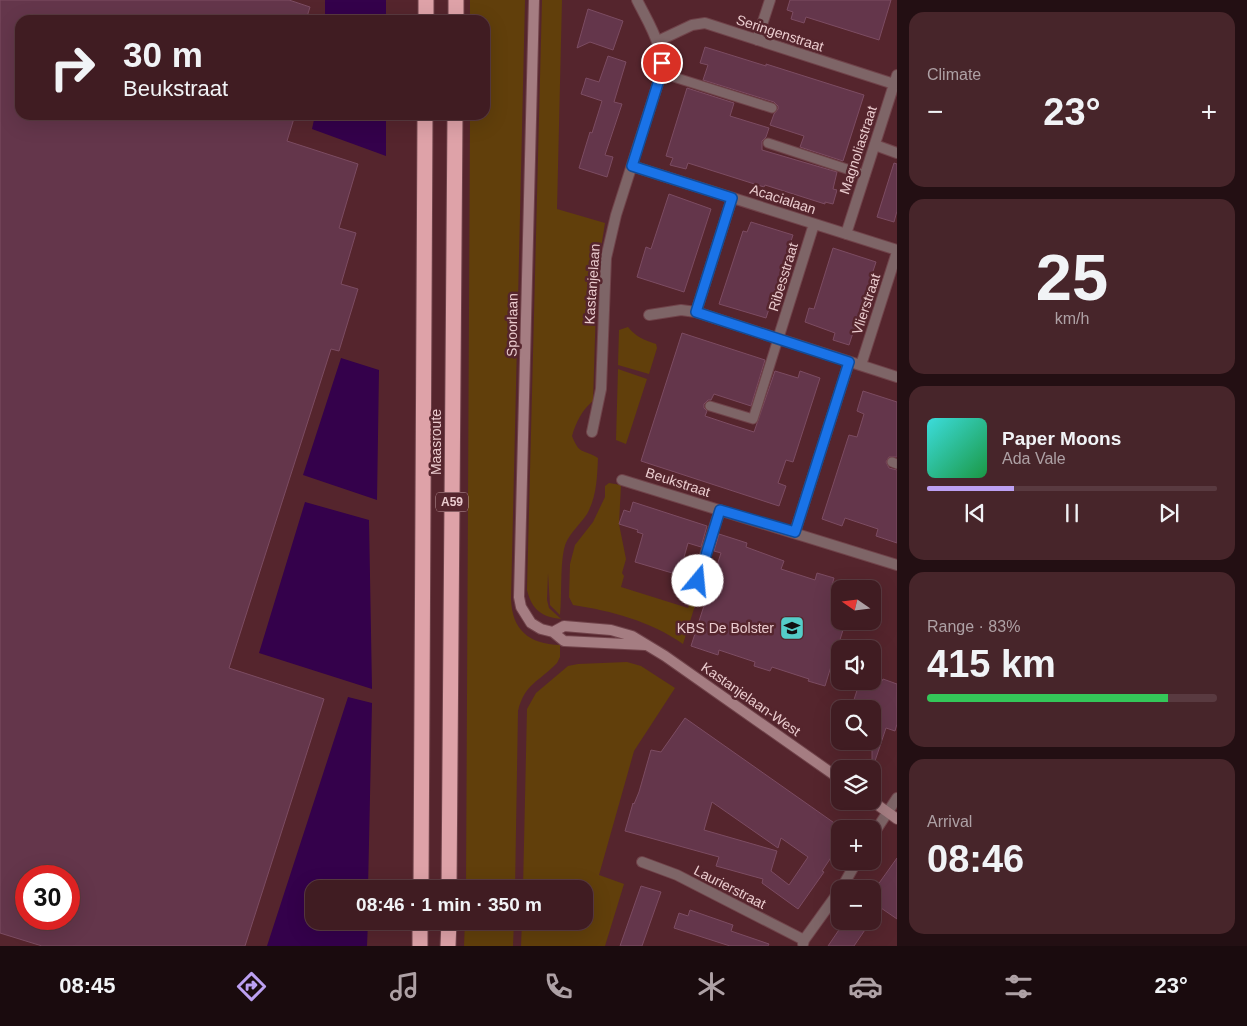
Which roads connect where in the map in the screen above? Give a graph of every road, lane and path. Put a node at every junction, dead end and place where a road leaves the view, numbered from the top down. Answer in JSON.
{"nodes":[{"id":1,"x":426,"y":0,"type":"edge"},
{"id":2,"x":456,"y":0,"type":"edge"},
{"id":3,"x":534,"y":0,"type":"edge"},
{"id":4,"x":638,"y":0,"type":"edge"},
{"id":5,"x":770,"y":0,"type":"edge"},
{"id":6,"x":426,"y":15,"type":"edge"},
{"id":7,"x":456,"y":15,"type":"edge"},
{"id":8,"x":757,"y":40,"type":"junction"},
{"id":9,"x":658,"y":41,"type":"junction"},
{"id":10,"x":661,"y":73,"type":"junction"},
{"id":11,"x":896,"y":80,"type":"edge"},
{"id":12,"x":772,"y":108,"type":"dead end"},
{"id":13,"x":425,"y":120,"type":"edge"},
{"id":14,"x":455,"y":120,"type":"edge"},
{"id":15,"x":768,"y":143,"type":"dead end"},
{"id":16,"x":875,"y":146,"type":"junction"},
{"id":17,"x":897,"y":152,"type":"edge"},
{"id":18,"x":632,"y":166,"type":"junction"},
{"id":19,"x":865,"y":175,"type":"junction"},
{"id":20,"x":732,"y":198,"type":"junction"},
{"id":21,"x":814,"y":224,"type":"junction"},
{"id":22,"x":846,"y":234,"type":"junction"},
{"id":23,"x":897,"y":251,"type":"edge"},
{"id":24,"x":696,"y":312,"type":"junction"},
{"id":25,"x":649,"y":315,"type":"dead end"},
{"id":26,"x":778,"y":339,"type":"junction"},
{"id":27,"x":849,"y":362,"type":"junction"},
{"id":28,"x":861,"y":365,"type":"junction"},
{"id":29,"x":897,"y":377,"type":"edge"},
{"id":30,"x":710,"y":406,"type":"dead end"},
{"id":31,"x":592,"y":432,"type":"dead end"},
{"id":32,"x":622,"y":480,"type":"dead end"},
{"id":33,"x":720,"y":510,"type":"junction"},
{"id":34,"x":795,"y":532,"type":"junction"},
{"id":35,"x":897,"y":565,"type":"edge"},
{"id":36,"x":694,"y":588,"type":"dead end"},
{"id":37,"x":553,"y":632,"type":"junction"},
{"id":38,"x":645,"y":645,"type":"junction"},
{"id":39,"x":831,"y":773,"type":"edge"},
{"id":40,"x":897,"y":798,"type":"edge"},
{"id":41,"x":881,"y":808,"type":"edge"},
{"id":42,"x":888,"y":813,"type":"junction"},
{"id":43,"x":897,"y":820,"type":"edge"},
{"id":44,"x":881,"y":823,"type":"edge"},
{"id":45,"x":642,"y":862,"type":"dead end"},
{"id":46,"x":421,"y":880,"type":"edge"},
{"id":47,"x":449,"y":880,"type":"edge"},
{"id":48,"x":831,"y":902,"type":"edge"},
{"id":49,"x":420,"y":930,"type":"edge"},
{"id":50,"x":449,"y":930,"type":"edge"},
{"id":51,"x":803,"y":943,"type":"edge"},
{"id":52,"x":420,"y":946,"type":"edge"},
{"id":53,"x":448,"y":946,"type":"edge"}],
"edges":[{"from":1,"to":6,"type":"highway"},
{"from":2,"to":7,"type":"highway"},
{"from":3,"to":37,"type":"main road","name":"Spoorlaan"},
{"from":4,"to":9,"type":"street","name":"Kastanjelaan"},
{"from":5,"to":8,"type":"street"},
{"from":8,"to":9,"type":"street","name":"Seringenstraat"},
{"from":8,"to":11,"type":"street","name":"Seringenstraat"},
{"from":9,"to":10,"type":"street","name":"Kastanjelaan"},
{"from":10,"to":12,"type":"lane"},
{"from":10,"to":18,"type":"street","name":"Kastanjelaan"},
{"from":11,"to":16,"type":"street","name":"Magnoliastraat"},
{"from":13,"to":46,"type":"highway","name":"Maasroute","number":"A59"},
{"from":14,"to":47,"type":"highway","name":"Maasroute","number":"A59"},
{"from":15,"to":19,"type":"lane"},
{"from":16,"to":17,"type":"street"},
{"from":16,"to":19,"type":"street","name":"Magnoliastraat"},
{"from":18,"to":20,"type":"street","name":"Acacialaan"},
{"from":18,"to":31,"type":"street","name":"Kastanjelaan"},
{"from":19,"to":22,"type":"street","name":"Magnoliastraat"},
{"from":20,"to":21,"type":"street","name":"Acacialaan"},
{"from":20,"to":24,"type":"street"},
{"from":21,"to":22,"type":"street","name":"Acacialaan"},
{"from":21,"to":26,"type":"street","name":"Ribesstraat"},
{"from":22,"to":23,"type":"street","name":"Acacialaan"},
{"from":23,"to":28,"type":"street","name":"Vlierstraat"},
{"from":24,"to":25,"type":"street"},
{"from":24,"to":26,"type":"street"},
{"from":26,"to":27,"type":"street"},
{"from":26,"to":30,"type":"lane"},
{"from":27,"to":28,"type":"street"},
{"from":27,"to":34,"type":"street"},
{"from":28,"to":29,"type":"street"},
{"from":32,"to":33,"type":"street","name":"Beukstraat"},
{"from":33,"to":34,"type":"street","name":"Beukstraat"},
{"from":33,"to":36,"type":"street"},
{"from":34,"to":35,"type":"street","name":"Beukstraat"},
{"from":37,"to":38,"type":"main road","name":"Kastanjelaan-West"},
{"from":37,"to":38,"type":"main road","name":"Kastanjelaan-West"},
{"from":38,"to":39,"type":"main road","name":"Kastanjelaan-West"},
{"from":40,"to":42,"type":"street"},
{"from":41,"to":42,"type":"main road"},
{"from":42,"to":43,"type":"main road"},
{"from":42,"to":44,"type":"street"},
{"from":45,"to":51,"type":"street","name":"Laurierstraat"},
{"from":48,"to":51,"type":"street"},
{"from":49,"to":52,"type":"highway"},
{"from":50,"to":53,"type":"highway"}]}
